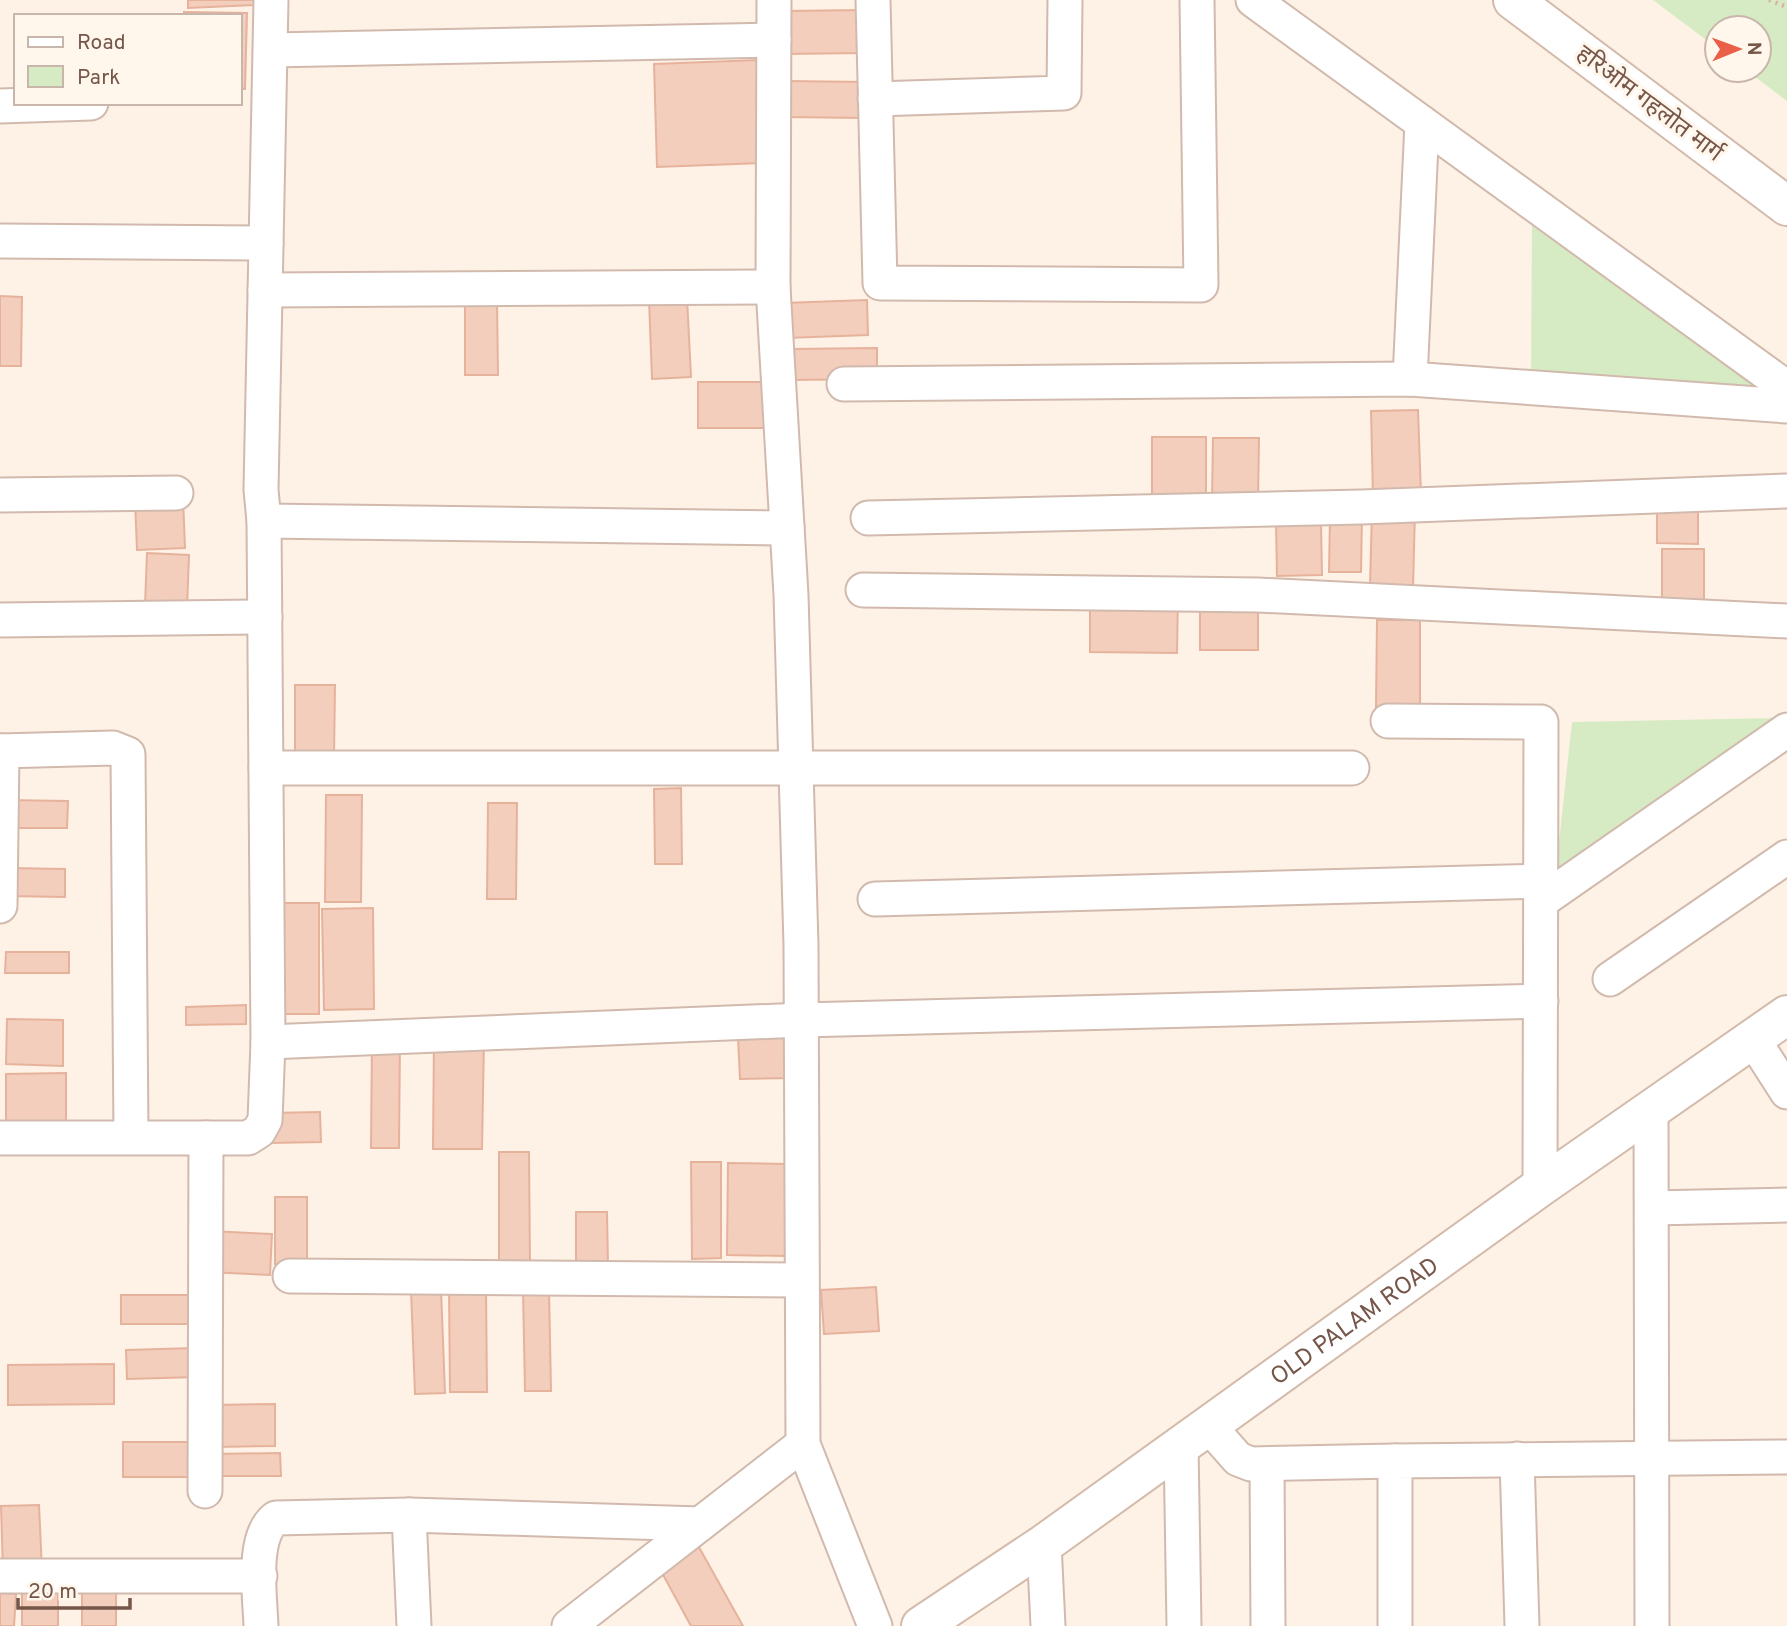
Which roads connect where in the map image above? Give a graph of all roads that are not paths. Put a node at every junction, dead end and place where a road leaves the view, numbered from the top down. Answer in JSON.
{"nodes":[{"id":1,"x":271,"y":0,"type":"edge"},
{"id":2,"x":774,"y":0,"type":"edge"},
{"id":3,"x":873,"y":0,"type":"edge"},
{"id":4,"x":1065,"y":0,"type":"edge"},
{"id":5,"x":1197,"y":0,"type":"edge"},
{"id":6,"x":1252,"y":0,"type":"edge"},
{"id":7,"x":1513,"y":0,"type":"edge"},
{"id":8,"x":774,"y":40,"type":"junction"},
{"id":9,"x":271,"y":50,"type":"junction"},
{"id":10,"x":875,"y":99,"type":"junction"},
{"id":11,"x":30,"y":105,"type":"edge"},
{"id":12,"x":0,"y":106,"type":"edge"},
{"id":13,"x":1422,"y":123,"type":"junction"},
{"id":14,"x":1787,"y":206,"type":"edge"},
{"id":15,"x":0,"y":241,"type":"edge"},
{"id":16,"x":266,"y":243,"type":"junction"},
{"id":17,"x":773,"y":287,"type":"junction"},
{"id":18,"x":265,"y":290,"type":"junction"},
{"id":19,"x":1410,"y":379,"type":"junction"},
{"id":20,"x":844,"y":384,"type":"dead end"},
{"id":21,"x":1787,"y":388,"type":"edge"},
{"id":22,"x":1787,"y":406,"type":"edge"},
{"id":23,"x":1787,"y":491,"type":"edge"},
{"id":24,"x":176,"y":493,"type":"dead end"},
{"id":25,"x":0,"y":495,"type":"edge"},
{"id":26,"x":868,"y":518,"type":"dead end"},
{"id":27,"x":264,"y":521,"type":"junction"},
{"id":28,"x":787,"y":528,"type":"junction"},
{"id":29,"x":863,"y":590,"type":"dead end"},
{"id":30,"x":265,"y":617,"type":"junction"},
{"id":31,"x":0,"y":620,"type":"edge"},
{"id":32,"x":1787,"y":621,"type":"edge"},
{"id":33,"x":1388,"y":721,"type":"dead end"},
{"id":34,"x":1787,"y":730,"type":"edge"},
{"id":35,"x":1,"y":751,"type":"edge"},
{"id":36,"x":795,"y":766,"type":"junction"},
{"id":37,"x":266,"y":768,"type":"junction"},
{"id":38,"x":1352,"y":768,"type":"dead end"},
{"id":39,"x":1787,"y":857,"type":"edge"},
{"id":40,"x":1543,"y":891,"type":"junction"},
{"id":41,"x":875,"y":900,"type":"dead end"},
{"id":42,"x":0,"y":906,"type":"edge"},
{"id":43,"x":1609,"y":979,"type":"dead end"},
{"id":44,"x":1541,"y":1001,"type":"junction"},
{"id":45,"x":1787,"y":1016,"type":"edge"},
{"id":46,"x":802,"y":1020,"type":"junction"},
{"id":47,"x":1752,"y":1039,"type":"junction"},
{"id":48,"x":268,"y":1042,"type":"junction"},
{"id":49,"x":1787,"y":1092,"type":"edge"},
{"id":50,"x":1651,"y":1109,"type":"junction"},
{"id":51,"x":131,"y":1137,"type":"junction"},
{"id":52,"x":0,"y":1138,"type":"edge"},
{"id":53,"x":206,"y":1138,"type":"junction"},
{"id":54,"x":1540,"y":1187,"type":"junction"},
{"id":55,"x":1787,"y":1205,"type":"edge"},
{"id":56,"x":1652,"y":1208,"type":"junction"},
{"id":57,"x":290,"y":1276,"type":"dead end"},
{"id":58,"x":801,"y":1280,"type":"junction"},
{"id":59,"x":1195,"y":1435,"type":"junction"},
{"id":60,"x":803,"y":1444,"type":"junction"},
{"id":61,"x":1652,"y":1457,"type":"junction"},
{"id":62,"x":1787,"y":1457,"type":"edge"},
{"id":63,"x":1517,"y":1459,"type":"junction"},
{"id":64,"x":1395,"y":1461,"type":"junction"},
{"id":65,"x":1267,"y":1464,"type":"junction"},
{"id":66,"x":205,"y":1491,"type":"dead end"},
{"id":67,"x":409,"y":1515,"type":"junction"},
{"id":68,"x":700,"y":1524,"type":"junction"},
{"id":69,"x":1044,"y":1544,"type":"junction"},
{"id":70,"x":0,"y":1576,"type":"edge"},
{"id":71,"x":260,"y":1576,"type":"junction"},
{"id":72,"x":261,"y":1626,"type":"edge"},
{"id":73,"x":414,"y":1626,"type":"edge"},
{"id":74,"x":569,"y":1626,"type":"edge"},
{"id":75,"x":875,"y":1626,"type":"edge"},
{"id":76,"x":921,"y":1626,"type":"edge"},
{"id":77,"x":1048,"y":1626,"type":"edge"},
{"id":78,"x":1184,"y":1626,"type":"edge"},
{"id":79,"x":1268,"y":1626,"type":"edge"},
{"id":80,"x":1395,"y":1626,"type":"edge"},
{"id":81,"x":1522,"y":1626,"type":"edge"},
{"id":82,"x":1652,"y":1626,"type":"edge"}],
"edges":[{"from":1,"to":9,"type":"street"},
{"from":2,"to":8,"type":"street"},
{"from":3,"to":10,"type":"street"},
{"from":4,"to":10,"type":"street"},
{"from":5,"to":10,"type":"street"},
{"from":6,"to":13,"type":"street"},
{"from":7,"to":14,"type":"street","name":"हरिओम गहलोत मार्ग"},
{"from":8,"to":9,"type":"street"},
{"from":8,"to":17,"type":"street"},
{"from":9,"to":16,"type":"street"},
{"from":11,"to":12,"type":"street"},
{"from":13,"to":19,"type":"street"},
{"from":13,"to":21,"type":"street"},
{"from":15,"to":16,"type":"street"},
{"from":16,"to":18,"type":"street"},
{"from":17,"to":18,"type":"street"},
{"from":17,"to":28,"type":"street"},
{"from":18,"to":27,"type":"street"},
{"from":19,"to":20,"type":"street"},
{"from":19,"to":22,"type":"street"},
{"from":23,"to":26,"type":"street"},
{"from":24,"to":25,"type":"street"},
{"from":27,"to":28,"type":"street"},
{"from":27,"to":30,"type":"street"},
{"from":28,"to":36,"type":"street"},
{"from":29,"to":32,"type":"street"},
{"from":30,"to":31,"type":"street"},
{"from":30,"to":37,"type":"street"},
{"from":33,"to":40,"type":"street"},
{"from":34,"to":40,"type":"street"},
{"from":35,"to":42,"type":"street"},
{"from":35,"to":51,"type":"street"},
{"from":36,"to":37,"type":"street"},
{"from":36,"to":38,"type":"street"},
{"from":36,"to":46,"type":"street"},
{"from":37,"to":48,"type":"street"},
{"from":39,"to":43,"type":"street"},
{"from":40,"to":41,"type":"street"},
{"from":40,"to":44,"type":"street"},
{"from":44,"to":46,"type":"street"},
{"from":44,"to":54,"type":"street"},
{"from":45,"to":47,"type":"street","name":"OLD PALAM ROAD"},
{"from":46,"to":48,"type":"street"},
{"from":46,"to":58,"type":"street"},
{"from":47,"to":49,"type":"street"},
{"from":47,"to":50,"type":"street","name":"OLD PALAM ROAD"},
{"from":48,"to":53,"type":"street"},
{"from":50,"to":54,"type":"street","name":"OLD PALAM ROAD"},
{"from":50,"to":56,"type":"street"},
{"from":51,"to":52,"type":"street"},
{"from":51,"to":53,"type":"street"},
{"from":53,"to":66,"type":"street"},
{"from":54,"to":59,"type":"street","name":"OLD PALAM ROAD"},
{"from":55,"to":56,"type":"street"},
{"from":56,"to":61,"type":"street"},
{"from":57,"to":58,"type":"street"},
{"from":58,"to":60,"type":"street"},
{"from":59,"to":65,"type":"street"},
{"from":59,"to":69,"type":"street","name":"OLD PALAM ROAD"},
{"from":59,"to":78,"type":"street"},
{"from":60,"to":68,"type":"street"},
{"from":60,"to":75,"type":"street"},
{"from":61,"to":62,"type":"street"},
{"from":61,"to":63,"type":"street"},
{"from":61,"to":82,"type":"street"},
{"from":63,"to":64,"type":"street"},
{"from":63,"to":81,"type":"street"},
{"from":64,"to":65,"type":"street"},
{"from":64,"to":80,"type":"street"},
{"from":65,"to":79,"type":"street"},
{"from":67,"to":68,"type":"street"},
{"from":67,"to":71,"type":"street"},
{"from":67,"to":73,"type":"street"},
{"from":68,"to":74,"type":"street"},
{"from":69,"to":76,"type":"street","name":"OLD PALAM ROAD"},
{"from":69,"to":77,"type":"street"},
{"from":70,"to":71,"type":"street"},
{"from":71,"to":72,"type":"street"}]}
